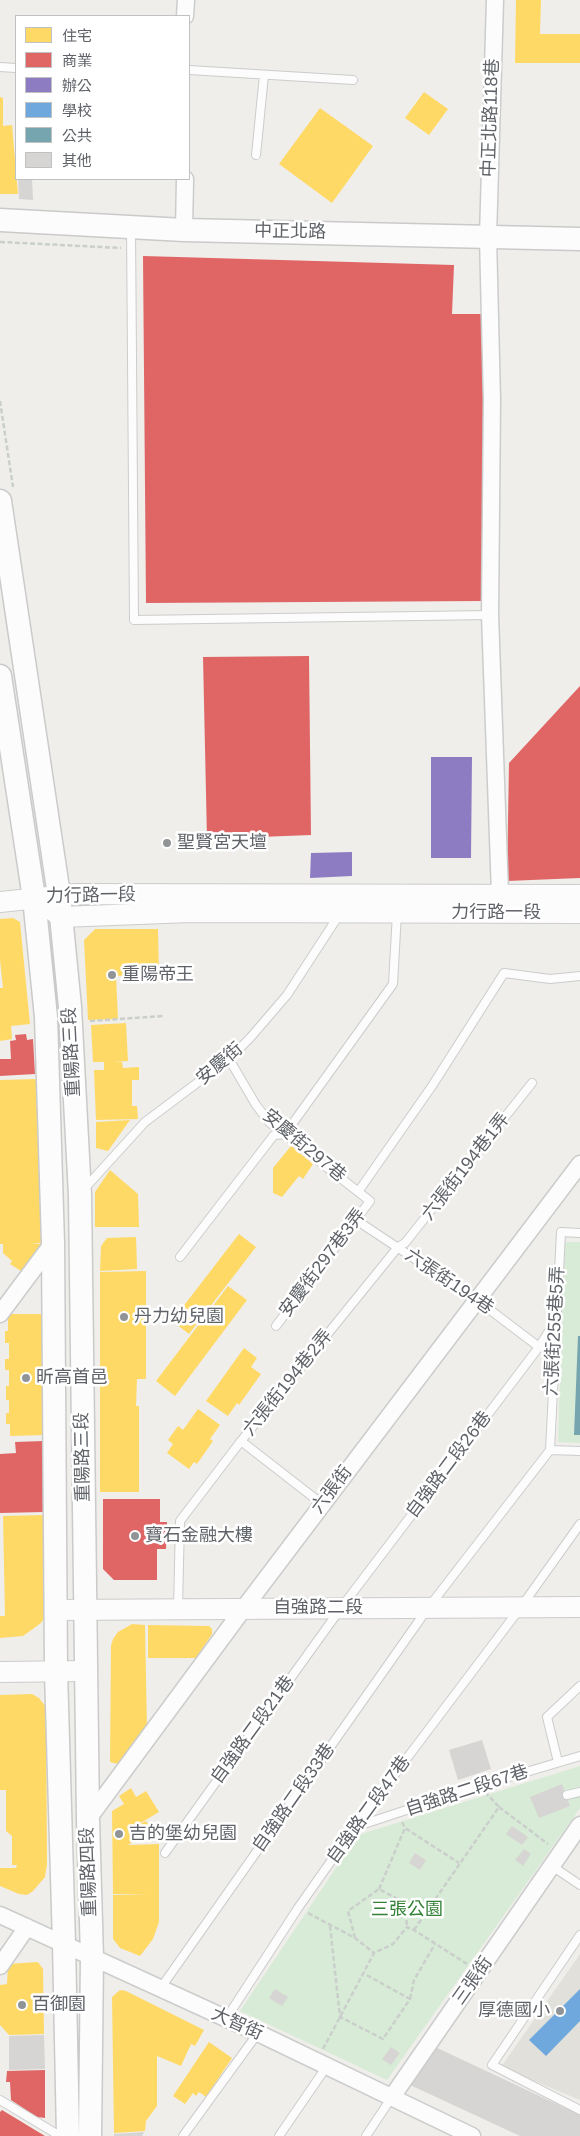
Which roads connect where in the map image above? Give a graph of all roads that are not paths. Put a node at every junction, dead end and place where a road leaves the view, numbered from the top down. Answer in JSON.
{"nodes":[{"id":1,"x":186,"y":0,"type":"edge"},
{"id":2,"x":495,"y":0,"type":"edge"},
{"id":3,"x":185,"y":15,"type":"edge"},
{"id":4,"x":0,"y":67,"type":"edge"},
{"id":5,"x":15,"y":68,"type":"edge"},
{"id":6,"x":190,"y":70,"type":"edge"},
{"id":7,"x":264,"y":75,"type":"junction"},
{"id":8,"x":353,"y":80,"type":"dead end"},
{"id":9,"x":256,"y":155,"type":"dead end"},
{"id":10,"x":184,"y":180,"type":"edge"},
{"id":11,"x":0,"y":220,"type":"edge"},
{"id":12,"x":184,"y":230,"type":"junction"},
{"id":13,"x":488,"y":237,"type":"junction"},
{"id":14,"x":132,"y":238,"type":"junction"},
{"id":15,"x":580,"y":239,"type":"edge"},
{"id":16,"x":7,"y":495,"type":"edge"},
{"id":17,"x":490,"y":615,"type":"junction"},
{"id":18,"x":0,"y":676,"type":"edge"},
{"id":19,"x":500,"y":894,"type":"junction"},
{"id":20,"x":580,"y":895,"type":"edge"},
{"id":21,"x":34,"y":898,"type":"junction"},
{"id":22,"x":0,"y":902,"type":"edge"},
{"id":23,"x":397,"y":905,"type":"junction"},
{"id":24,"x":60,"y":906,"type":"junction"},
{"id":25,"x":340,"y":913,"type":"junction"},
{"id":26,"x":580,"y":913,"type":"edge"},
{"id":27,"x":580,"y":976,"type":"edge"},
{"id":28,"x":229,"y":1059,"type":"junction"},
{"id":29,"x":532,"y":1083,"type":"dead end"},
{"id":30,"x":286,"y":1134,"type":"junction"},
{"id":31,"x":580,"y":1164,"type":"edge"},
{"id":32,"x":358,"y":1192,"type":"junction"},
{"id":33,"x":80,"y":1195,"type":"junction"},
{"id":34,"x":370,"y":1201,"type":"joint"},
{"id":35,"x":356,"y":1220,"type":"junction"},
{"id":36,"x":580,"y":1233,"type":"edge"},
{"id":37,"x":53,"y":1242,"type":"junction"},
{"id":38,"x":398,"y":1247,"type":"junction"},
{"id":39,"x":180,"y":1257,"type":"dead end"},
{"id":40,"x":477,"y":1300,"type":"junction"},
{"id":41,"x":0,"y":1314,"type":"edge"},
{"id":42,"x":556,"y":1320,"type":"junction"},
{"id":43,"x":276,"y":1326,"type":"dead end"},
{"id":44,"x":539,"y":1347,"type":"junction"},
{"id":45,"x":241,"y":1441,"type":"junction"},
{"id":46,"x":550,"y":1450,"type":"junction"},
{"id":47,"x":580,"y":1451,"type":"edge"},
{"id":48,"x":322,"y":1504,"type":"junction"},
{"id":49,"x":580,"y":1524,"type":"edge"},
{"id":50,"x":521,"y":1607,"type":"junction"},
{"id":51,"x":580,"y":1607,"type":"edge"},
{"id":52,"x":85,"y":1608,"type":"junction"},
{"id":53,"x":178,"y":1608,"type":"junction"},
{"id":54,"x":244,"y":1608,"type":"junction"},
{"id":55,"x":341,"y":1608,"type":"junction"},
{"id":56,"x":428,"y":1608,"type":"junction"},
{"id":57,"x":55,"y":1610,"type":"junction"},
{"id":58,"x":86,"y":1671,"type":"junction"},
{"id":59,"x":0,"y":1672,"type":"edge"},
{"id":60,"x":56,"y":1672,"type":"junction"},
{"id":61,"x":580,"y":1686,"type":"edge"},
{"id":62,"x":580,"y":1756,"type":"edge"},
{"id":63,"x":558,"y":1762,"type":"junction"},
{"id":64,"x":580,"y":1792,"type":"edge"},
{"id":65,"x":567,"y":1795,"type":"dead end"},
{"id":66,"x":88,"y":1819,"type":"junction"},
{"id":67,"x":580,"y":1825,"type":"edge"},
{"id":68,"x":355,"y":1827,"type":"junction"},
{"id":69,"x":165,"y":1853,"type":"dead end"},
{"id":70,"x":556,"y":1860,"type":"junction"},
{"id":71,"x":580,"y":1885,"type":"edge"},
{"id":72,"x":0,"y":1915,"type":"edge"},
{"id":73,"x":27,"y":1927,"type":"junction"},
{"id":74,"x":580,"y":1935,"type":"edge"},
{"id":75,"x":64,"y":1944,"type":"junction"},
{"id":76,"x":92,"y":1957,"type":"junction"},
{"id":77,"x":0,"y":1966,"type":"edge"},
{"id":78,"x":160,"y":1989,"type":"junction"},
{"id":79,"x":226,"y":2019,"type":"junction"},
{"id":80,"x":258,"y":2033,"type":"junction"},
{"id":81,"x":322,"y":2063,"type":"junction"},
{"id":82,"x":392,"y":2097,"type":"junction"},
{"id":83,"x":0,"y":2100,"type":"edge"},
{"id":84,"x":580,"y":2110,"type":"edge"},
{"id":85,"x":60,"y":2136,"type":"edge"},
{"id":86,"x":68,"y":2136,"type":"edge"},
{"id":87,"x":90,"y":2136,"type":"edge"},
{"id":88,"x":183,"y":2136,"type":"edge"},
{"id":89,"x":279,"y":2136,"type":"edge"},
{"id":90,"x":366,"y":2136,"type":"edge"},
{"id":91,"x":472,"y":2136,"type":"edge"}],
"edges":[{"from":1,"to":3,"type":"street"},
{"from":2,"to":13,"type":"street","name":"中正北路118巷"},
{"from":4,"to":5,"type":"lane"},
{"from":6,"to":7,"type":"lane"},
{"from":7,"to":8,"type":"lane"},
{"from":7,"to":9,"type":"lane"},
{"from":10,"to":12,"type":"street"},
{"from":11,"to":14,"type":"main road","name":"中正北路"},
{"from":12,"to":13,"type":"main road","name":"中正北路"},
{"from":12,"to":14,"type":"main road","name":"中正北路"},
{"from":13,"to":15,"type":"main road","name":"中正北路"},
{"from":13,"to":17,"type":"street","name":"中正北路118巷"},
{"from":14,"to":17,"type":"lane"},
{"from":16,"to":24,"type":"main road","name":"重陽路三段"},
{"from":17,"to":19,"type":"street","name":"中正北路118巷"},
{"from":18,"to":21,"type":"main road","name":"重陽路三段"},
{"from":19,"to":20,"type":"street","name":"力行路一段"},
{"from":19,"to":23,"type":"street","name":"力行路一段"},
{"from":21,"to":22,"type":"street"},
{"from":21,"to":24,"type":"street","name":"力行路一段"},
{"from":21,"to":37,"type":"main road","name":"重陽路三段"},
{"from":23,"to":24,"type":"street","name":"力行路一段"},
{"from":23,"to":25,"type":"street","name":"力行路一段"},
{"from":23,"to":26,"type":"street","name":"力行路一段"},
{"from":23,"to":30,"type":"lane"},
{"from":24,"to":25,"type":"street","name":"力行路一段"},
{"from":24,"to":33,"type":"main road","name":"重陽路三段"},
{"from":25,"to":28,"type":"lane","name":"安慶街"},
{"from":27,"to":32,"type":"lane"},
{"from":28,"to":30,"type":"lane","name":"安慶街297巷"},
{"from":28,"to":33,"type":"lane","name":"安慶街"},
{"from":29,"to":38,"type":"lane","name":"六張街194巷1弄"},
{"from":30,"to":32,"type":"lane","name":"安慶街297巷"},
{"from":30,"to":39,"type":"lane"},
{"from":31,"to":40,"type":"street","name":"六張街"},
{"from":32,"to":34,"type":"lane","name":"安慶街297巷"},
{"from":33,"to":52,"type":"main road","name":"重陽路三段"},
{"from":34,"to":35,"type":"lane","name":"安慶街297巷3弄"},
{"from":35,"to":38,"type":"lane","name":"六張街194巷"},
{"from":35,"to":43,"type":"lane","name":"安慶街297巷3弄"},
{"from":36,"to":42,"type":"lane","name":"六張街255巷5弄"},
{"from":37,"to":41,"type":"street"},
{"from":37,"to":57,"type":"main road","name":"重陽路三段"},
{"from":38,"to":40,"type":"lane","name":"六張街194巷"},
{"from":38,"to":45,"type":"lane","name":"六張街194巷2弄"},
{"from":40,"to":44,"type":"lane","name":"六張街194巷"},
{"from":40,"to":48,"type":"street","name":"六張街"},
{"from":42,"to":44,"type":"lane","name":"自強路二段26巷"},
{"from":42,"to":46,"type":"lane","name":"六張街255巷5弄"},
{"from":44,"to":55,"type":"lane","name":"自強路二段26巷"},
{"from":45,"to":48,"type":"lane"},
{"from":45,"to":53,"type":"lane","name":"六張街194巷2弄"},
{"from":46,"to":47,"type":"lane"},
{"from":46,"to":56,"type":"lane","name":"自強路二段33巷"},
{"from":48,"to":54,"type":"street","name":"六張街"},
{"from":49,"to":50,"type":"lane","name":"自強路二段47巷"},
{"from":50,"to":51,"type":"street","name":"自強路二段"},
{"from":50,"to":56,"type":"street","name":"自強路二段"},
{"from":50,"to":68,"type":"lane","name":"自強路二段47巷"},
{"from":52,"to":53,"type":"street","name":"自強路二段"},
{"from":52,"to":57,"type":"street","name":"自強路二段"},
{"from":52,"to":58,"type":"main road","name":"重陽路四段"},
{"from":53,"to":54,"type":"street","name":"自強路二段"},
{"from":54,"to":55,"type":"street","name":"自強路二段"},
{"from":54,"to":66,"type":"street","name":"六張街"},
{"from":55,"to":56,"type":"street","name":"自強路二段"},
{"from":55,"to":69,"type":"lane","name":"自強路二段21巷"},
{"from":56,"to":78,"type":"lane","name":"自強路二段33巷"},
{"from":57,"to":60,"type":"main road","name":"重陽路三段"},
{"from":58,"to":60,"type":"street"},
{"from":58,"to":66,"type":"main road","name":"重陽路四段"},
{"from":59,"to":60,"type":"street"},
{"from":60,"to":75,"type":"main road","name":"重陽路四段"},
{"from":61,"to":63,"type":"lane"},
{"from":62,"to":63,"type":"lane","name":"自強路二段67巷"},
{"from":63,"to":68,"type":"lane","name":"自強路二段67巷"},
{"from":64,"to":65,"type":"lane"},
{"from":66,"to":76,"type":"main road","name":"重陽路四段"},
{"from":67,"to":70,"type":"street","name":"三張街"},
{"from":68,"to":79,"type":"lane","name":"自強路二段47巷"},
{"from":70,"to":71,"type":"lane"},
{"from":70,"to":82,"type":"street","name":"三張街"},
{"from":72,"to":73,"type":"street","name":"大智街"},
{"from":73,"to":75,"type":"street","name":"大智街"},
{"from":73,"to":77,"type":"street"},
{"from":74,"to":84,"type":"lane"},
{"from":75,"to":76,"type":"street","name":"大智街"},
{"from":75,"to":86,"type":"main road","name":"重陽路四段"},
{"from":76,"to":78,"type":"street","name":"大智街"},
{"from":76,"to":87,"type":"main road","name":"重陽路四段"},
{"from":78,"to":79,"type":"street","name":"大智街"},
{"from":79,"to":80,"type":"street","name":"大智街"},
{"from":80,"to":81,"type":"street","name":"大智街"},
{"from":80,"to":88,"type":"lane"},
{"from":81,"to":82,"type":"street","name":"大智街"},
{"from":81,"to":89,"type":"lane"},
{"from":82,"to":90,"type":"lane","name":"三張街"},
{"from":82,"to":91,"type":"street","name":"大智街"},
{"from":83,"to":85,"type":"lane"}]}
